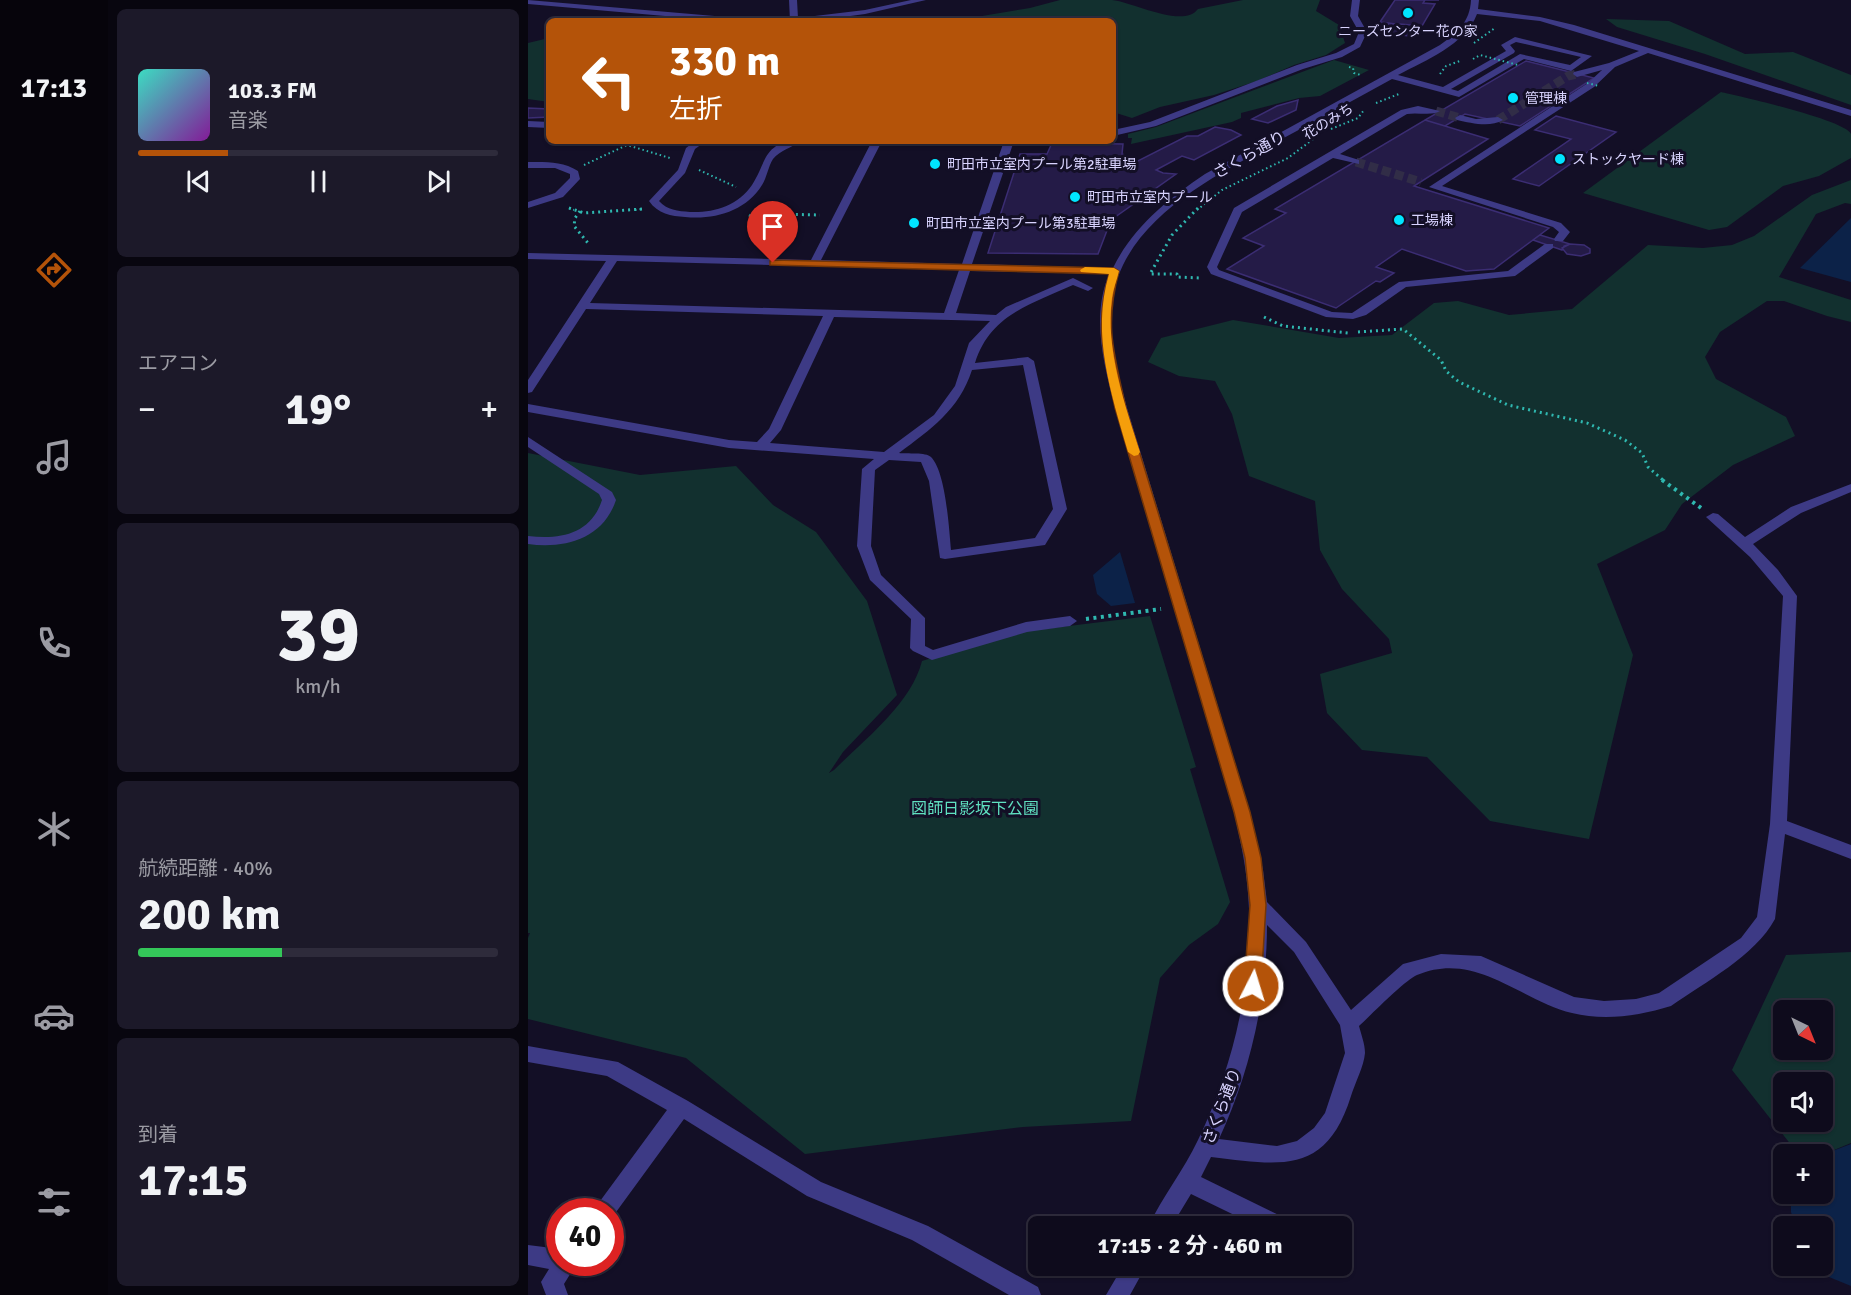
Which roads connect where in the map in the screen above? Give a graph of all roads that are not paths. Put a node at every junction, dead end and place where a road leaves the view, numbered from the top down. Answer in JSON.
{"nodes":[{"id":1,"x":601,"y":0,"type":"edge"},
{"id":2,"x":793,"y":0,"type":"edge"},
{"id":3,"x":922,"y":0,"type":"edge"},
{"id":4,"x":1356,"y":0,"type":"edge"},
{"id":5,"x":528,"y":2,"type":"edge"},
{"id":6,"x":1475,"y":6,"type":"edge"},
{"id":7,"x":591,"y":7,"type":"junction"},
{"id":8,"x":715,"y":18,"type":"edge"},
{"id":9,"x":795,"y":18,"type":"edge"},
{"id":10,"x":812,"y":18,"type":"edge"},
{"id":11,"x":1648,"y":50,"type":"junction"},
{"id":12,"x":1612,"y":65,"type":"junction"},
{"id":13,"x":1577,"y":74,"type":"tunnel mouth"},
{"id":14,"x":1394,"y":82,"type":"junction"},
{"id":15,"x":1444,"y":90,"type":"junction"},
{"id":16,"x":1459,"y":94,"type":"junction"},
{"id":17,"x":1851,"y":113,"type":"edge"},
{"id":18,"x":1460,"y":118,"type":"tunnel mouth"},
{"id":19,"x":1498,"y":120,"type":"tunnel mouth"},
{"id":20,"x":528,"y":124,"type":"edge"},
{"id":21,"x":546,"y":125,"type":"edge"},
{"id":22,"x":1116,"y":132,"type":"edge"},
{"id":23,"x":697,"y":144,"type":"edge"},
{"id":24,"x":790,"y":144,"type":"edge"},
{"id":25,"x":875,"y":144,"type":"edge"},
{"id":26,"x":1008,"y":144,"type":"edge"},
{"id":27,"x":1333,"y":154,"type":"junction"},
{"id":28,"x":1356,"y":162,"type":"tunnel mouth"},
{"id":29,"x":528,"y":165,"type":"edge"},
{"id":30,"x":1420,"y":182,"type":"tunnel mouth"},
{"id":31,"x":1434,"y":187,"type":"junction"},
{"id":32,"x":528,"y":205,"type":"edge"},
{"id":33,"x":1559,"y":239,"type":"dead end"},
{"id":34,"x":1549,"y":246,"type":"dead end"},
{"id":35,"x":528,"y":256,"type":"edge"},
{"id":36,"x":613,"y":259,"type":"junction"},
{"id":37,"x":814,"y":264,"type":"junction"},
{"id":38,"x":966,"y":267,"type":"junction"},
{"id":39,"x":1114,"y":271,"type":"junction"},
{"id":40,"x":1088,"y":288,"type":"dead end"},
{"id":41,"x":583,"y":306,"type":"junction"},
{"id":42,"x":830,"y":313,"type":"junction"},
{"id":43,"x":949,"y":316,"type":"junction"},
{"id":44,"x":999,"y":318,"type":"junction"},
{"id":45,"x":966,"y":367,"type":"junction"},
{"id":46,"x":528,"y":389,"type":"edge"},
{"id":47,"x":528,"y":408,"type":"edge"},
{"id":48,"x":528,"y":441,"type":"edge"},
{"id":49,"x":760,"y":447,"type":"junction"},
{"id":50,"x":886,"y":457,"type":"junction"},
{"id":51,"x":1851,"y":488,"type":"edge"},
{"id":52,"x":1713,"y":517,"type":"road end"},
{"id":53,"x":528,"y":540,"type":"edge"},
{"id":54,"x":1746,"y":543,"type":"junction"},
{"id":55,"x":1070,"y":621,"type":"road end"},
{"id":56,"x":1778,"y":824,"type":"junction"},
{"id":57,"x":1851,"y":852,"type":"edge"},
{"id":58,"x":1258,"y":905,"type":"junction"},
{"id":59,"x":1349,"y":1023,"type":"junction"},
{"id":60,"x":528,"y":1054,"type":"edge"},
{"id":61,"x":681,"y":1107,"type":"junction"},
{"id":62,"x":1206,"y":1147,"type":"junction"},
{"id":63,"x":1187,"y":1181,"type":"junction"},
{"id":64,"x":613,"y":1198,"type":"edge"},
{"id":65,"x":1166,"y":1216,"type":"edge"},
{"id":66,"x":1259,"y":1216,"type":"edge"},
{"id":67,"x":528,"y":1255,"type":"edge"},
{"id":68,"x":546,"y":1258,"type":"edge"},
{"id":69,"x":556,"y":1276,"type":"edge"},
{"id":70,"x":1129,"y":1276,"type":"edge"},
{"id":71,"x":557,"y":1295,"type":"edge"},
{"id":72,"x":1030,"y":1295,"type":"edge"},
{"id":73,"x":1117,"y":1295,"type":"edge"}],
"edges":[{"from":1,"to":7,"type":"street"},
{"from":2,"to":9,"type":"street"},
{"from":3,"to":10,"type":"street"},
{"from":4,"to":22,"type":"street"},
{"from":5,"to":7,"type":"street"},
{"from":6,"to":11,"type":"street"},
{"from":6,"to":14,"type":"street","name":"さくら通り"},
{"from":7,"to":8,"type":"street"},
{"from":11,"to":12,"type":"street"},
{"from":11,"to":17,"type":"street"},
{"from":12,"to":13,"type":"street"},
{"from":12,"to":31,"type":"street"},
{"from":14,"to":15,"type":"street"},
{"from":14,"to":39,"type":"street","name":"さくら通り"},
{"from":15,"to":16,"type":"street"},
{"from":15,"to":16,"type":"street"},
{"from":16,"to":27,"type":"street"},
{"from":18,"to":19,"type":"street"},
{"from":20,"to":21,"type":"street"},
{"from":23,"to":24,"type":"street"},
{"from":25,"to":37,"type":"street"},
{"from":26,"to":38,"type":"street"},
{"from":27,"to":28,"type":"street"},
{"from":27,"to":34,"type":"street"},
{"from":29,"to":32,"type":"street"},
{"from":30,"to":31,"type":"street"},
{"from":31,"to":33,"type":"street"},
{"from":35,"to":36,"type":"street"},
{"from":36,"to":37,"type":"street"},
{"from":36,"to":41,"type":"street"},
{"from":37,"to":38,"type":"street"},
{"from":38,"to":39,"type":"street"},
{"from":38,"to":43,"type":"street"},
{"from":39,"to":58,"type":"street","name":"さくら通り"},
{"from":40,"to":44,"type":"street"},
{"from":41,"to":42,"type":"street"},
{"from":41,"to":46,"type":"street"},
{"from":42,"to":43,"type":"street"},
{"from":42,"to":49,"type":"street"},
{"from":43,"to":44,"type":"street"},
{"from":44,"to":45,"type":"street"},
{"from":45,"to":50,"type":"street"},
{"from":45,"to":50,"type":"street"},
{"from":47,"to":49,"type":"street"},
{"from":48,"to":53,"type":"street"},
{"from":49,"to":50,"type":"street"},
{"from":50,"to":55,"type":"street"},
{"from":51,"to":54,"type":"street"},
{"from":52,"to":54,"type":"street"},
{"from":54,"to":56,"type":"street"},
{"from":56,"to":57,"type":"street"},
{"from":56,"to":59,"type":"street"},
{"from":58,"to":59,"type":"street"},
{"from":58,"to":62,"type":"street","name":"さくら通り"},
{"from":59,"to":62,"type":"street"},
{"from":60,"to":61,"type":"street"},
{"from":61,"to":64,"type":"street"},
{"from":61,"to":72,"type":"street"},
{"from":62,"to":63,"type":"street","name":"さくら通り"},
{"from":63,"to":65,"type":"street","name":"さくら通り"},
{"from":63,"to":66,"type":"street"},
{"from":67,"to":68,"type":"street"},
{"from":69,"to":71,"type":"street"},
{"from":70,"to":73,"type":"street"}]}
